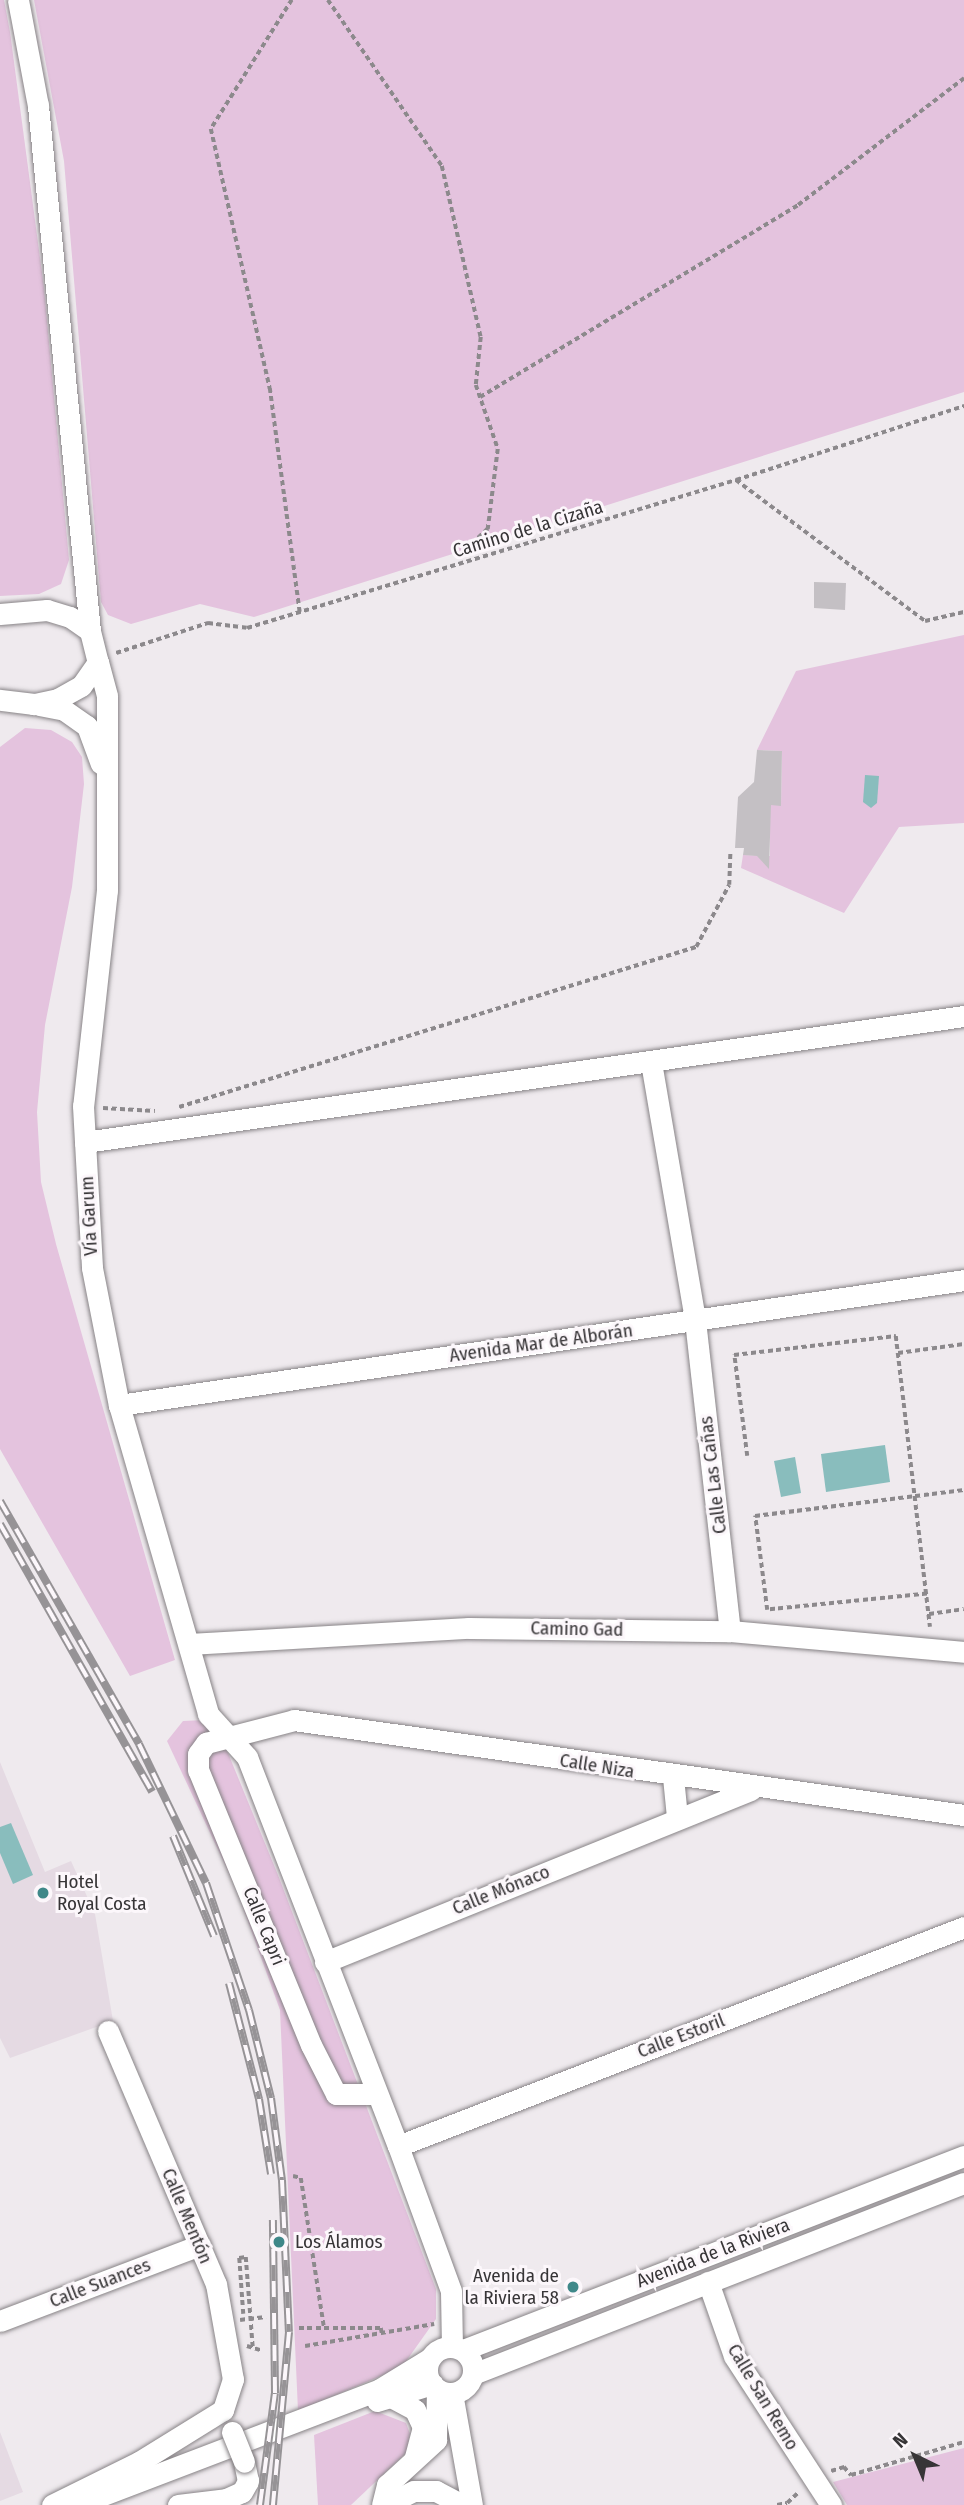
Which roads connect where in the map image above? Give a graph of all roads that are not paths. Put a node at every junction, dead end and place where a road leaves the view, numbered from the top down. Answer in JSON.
{"nodes":[{"id":1,"x":18,"y":0,"type":"edge"},
{"id":2,"x":0,"y":614,"type":"edge"},
{"id":3,"x":90,"y":631,"type":"junction"},
{"id":4,"x":97,"y":661,"type":"junction"},
{"id":5,"x":34,"y":704,"type":"junction"},
{"id":6,"x":4,"y":707,"type":"edge"},
{"id":7,"x":104,"y":777,"type":"junction"},
{"id":8,"x":964,"y":1017,"type":"edge"},
{"id":9,"x":651,"y":1062,"type":"junction"},
{"id":10,"x":85,"y":1142,"type":"junction"},
{"id":11,"x":964,"y":1280,"type":"edge"},
{"id":12,"x":695,"y":1320,"type":"junction"},
{"id":13,"x":119,"y":1405,"type":"junction"},
{"id":14,"x":730,"y":1631,"type":"junction"},
{"id":15,"x":190,"y":1644,"type":"junction"},
{"id":16,"x":964,"y":1653,"type":"edge"},
{"id":17,"x":232,"y":1739,"type":"junction"},
{"id":18,"x":673,"y":1777,"type":"junction"},
{"id":19,"x":756,"y":1788,"type":"junction"},
{"id":20,"x":964,"y":1815,"type":"edge"},
{"id":21,"x":677,"y":1817,"type":"junction"},
{"id":22,"x":964,"y":1927,"type":"edge"},
{"id":23,"x":325,"y":1962,"type":"junction"},
{"id":24,"x":108,"y":2031,"type":"dead end"},
{"id":25,"x":377,"y":2094,"type":"junction"},
{"id":26,"x":398,"y":2146,"type":"junction"},
{"id":27,"x":964,"y":2156,"type":"edge"},
{"id":28,"x":964,"y":2183,"type":"edge"},
{"id":29,"x":200,"y":2245,"type":"junction"},
{"id":30,"x":708,"y":2282,"type":"junction"},
{"id":31,"x":0,"y":2321,"type":"edge"},
{"id":32,"x":457,"y":2348,"type":"junction"},
{"id":33,"x":429,"y":2359,"type":"junction"},
{"id":34,"x":473,"y":2374,"type":"junction"},
{"id":35,"x":440,"y":2389,"type":"junction"},
{"id":36,"x":391,"y":2397,"type":"junction"},
{"id":37,"x":223,"y":2410,"type":"junction"},
{"id":38,"x":411,"y":2463,"type":"junction"},
{"id":39,"x":52,"y":2505,"type":"edge"},
{"id":40,"x":77,"y":2505,"type":"edge"},
{"id":41,"x":106,"y":2505,"type":"edge"},
{"id":42,"x":178,"y":2505,"type":"edge"},
{"id":43,"x":384,"y":2505,"type":"edge"},
{"id":44,"x":462,"y":2505,"type":"edge"},
{"id":45,"x":472,"y":2505,"type":"edge"},
{"id":46,"x":831,"y":2505,"type":"edge"}],
"edges":[{"from":1,"to":3,"type":"street","name":"Vía Garum"},
{"from":2,"to":3,"type":"street"},
{"from":3,"to":4,"type":"street","name":"Vía Garum"},
{"from":4,"to":5,"type":"street"},
{"from":4,"to":7,"type":"street","name":"Vía Garum"},
{"from":5,"to":6,"type":"street"},
{"from":5,"to":7,"type":"street","name":"Vía Garum"},
{"from":7,"to":10,"type":"street","name":"Vía Garum"},
{"from":8,"to":9,"type":"street"},
{"from":9,"to":10,"type":"street"},
{"from":9,"to":12,"type":"street","name":"Calle Las Cañas"},
{"from":10,"to":13,"type":"street","name":"Vía Garum"},
{"from":11,"to":12,"type":"street","name":"Avenida Mar de Alborán"},
{"from":12,"to":13,"type":"street","name":"Avenida Mar de Alborán"},
{"from":12,"to":14,"type":"street","name":"Calle Las Cañas"},
{"from":13,"to":15,"type":"street","name":"Vía Garum"},
{"from":14,"to":15,"type":"street","name":"Camino Gad"},
{"from":14,"to":16,"type":"street","name":"Camino Gad"},
{"from":15,"to":17,"type":"street"},
{"from":17,"to":18,"type":"street","name":"Calle Niza"},
{"from":17,"to":23,"type":"street"},
{"from":17,"to":25,"type":"street","name":"Calle Capri"},
{"from":18,"to":19,"type":"street","name":"Calle Niza"},
{"from":18,"to":21,"type":"street"},
{"from":19,"to":20,"type":"street","name":"Calle Niza"},
{"from":19,"to":21,"type":"street","name":"Calle Mónaco"},
{"from":21,"to":23,"type":"street","name":"Calle Mónaco"},
{"from":22,"to":26,"type":"street","name":"Calle Estoril"},
{"from":23,"to":25,"type":"street"},
{"from":24,"to":29,"type":"street","name":"Calle Mentón"},
{"from":25,"to":26,"type":"street"},
{"from":26,"to":32,"type":"street"},
{"from":27,"to":32,"type":"street","name":"Avenida de la Riviera"},
{"from":28,"to":30,"type":"street","name":"Avenida de la Riviera"},
{"from":29,"to":31,"type":"street","name":"Calle Suances"},
{"from":29,"to":37,"type":"street","name":"Calle Mentón"},
{"from":30,"to":34,"type":"street","name":"Avenida de la Riviera"},
{"from":30,"to":46,"type":"street","name":"Calle San Remo"},
{"from":32,"to":33,"type":"street"},
{"from":32,"to":34,"type":"street"},
{"from":33,"to":35,"type":"street"},
{"from":33,"to":40,"type":"street"},
{"from":34,"to":35,"type":"street"},
{"from":35,"to":36,"type":"street"},
{"from":35,"to":38,"type":"street"},
{"from":35,"to":45,"type":"street"},
{"from":36,"to":38,"type":"street"},
{"from":36,"to":41,"type":"street"},
{"from":37,"to":39,"type":"street"},
{"from":37,"to":42,"type":"street","bridge":true},
{"from":38,"to":43,"type":"street"},
{"from":43,"to":44,"type":"street"}]}
